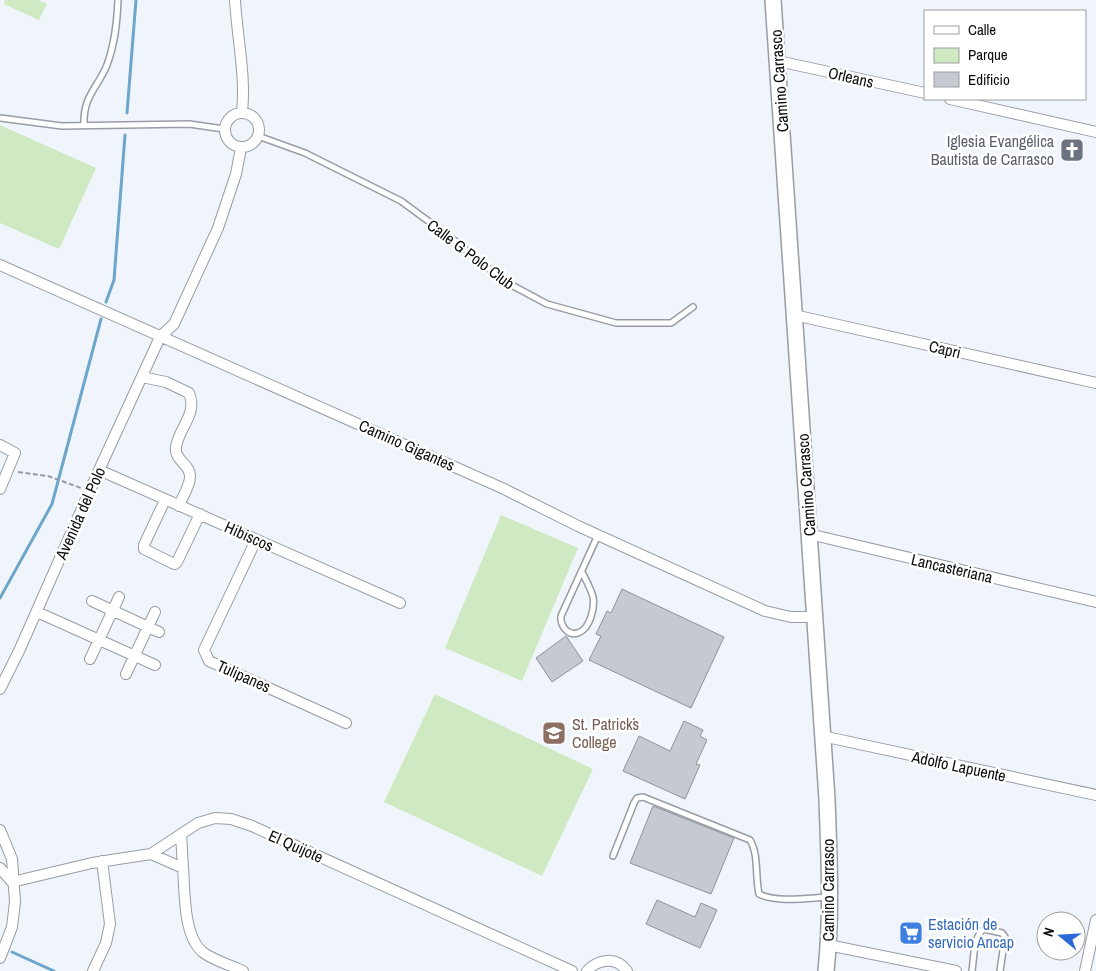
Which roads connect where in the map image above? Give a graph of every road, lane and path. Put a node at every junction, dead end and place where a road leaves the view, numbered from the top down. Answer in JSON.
{"nodes":[{"id":1,"x":118,"y":0,"type":"edge"},
{"id":2,"x":235,"y":0,"type":"edge"},
{"id":3,"x":771,"y":1,"type":"edge"},
{"id":4,"x":778,"y":61,"type":"junction"},
{"id":5,"x":924,"y":93,"type":"edge"},
{"id":6,"x":954,"y":100,"type":"edge"},
{"id":7,"x":242,"y":112,"type":"junction"},
{"id":8,"x":0,"y":118,"type":"edge"},
{"id":9,"x":84,"y":125,"type":"junction"},
{"id":10,"x":224,"y":129,"type":"junction"},
{"id":11,"x":1096,"y":132,"type":"edge"},
{"id":12,"x":258,"y":136,"type":"junction"},
{"id":13,"x":241,"y":148,"type":"junction"},
{"id":14,"x":0,"y":265,"type":"edge"},
{"id":15,"x":693,"y":307,"type":"dead end"},
{"id":16,"x":794,"y":315,"type":"junction"},
{"id":17,"x":160,"y":337,"type":"junction"},
{"id":18,"x":142,"y":377,"type":"junction"},
{"id":19,"x":1096,"y":383,"type":"edge"},
{"id":20,"x":0,"y":445,"type":"edge"},
{"id":21,"x":99,"y":470,"type":"junction"},
{"id":22,"x":8,"y":471,"type":"junction"},
{"id":23,"x":0,"y":489,"type":"edge"},
{"id":24,"x":90,"y":491,"type":"junction"},
{"id":25,"x":165,"y":500,"type":"junction"},
{"id":26,"x":179,"y":506,"type":"junction"},
{"id":27,"x":200,"y":514,"type":"junction"},
{"id":28,"x":809,"y":534,"type":"junction"},
{"id":29,"x":599,"y":535,"type":"junction"},
{"id":30,"x":256,"y":540,"type":"junction"},
{"id":31,"x":582,"y":572,"type":"junction"},
{"id":32,"x":119,"y":596,"type":"dead end"},
{"id":33,"x":92,"y":601,"type":"dead end"},
{"id":34,"x":1096,"y":602,"type":"edge"},
{"id":35,"x":400,"y":603,"type":"dead end"},
{"id":36,"x":112,"y":611,"type":"junction"},
{"id":37,"x":36,"y":612,"type":"junction"},
{"id":38,"x":155,"y":612,"type":"dead end"},
{"id":39,"x":814,"y":618,"type":"junction"},
{"id":40,"x":148,"y":626,"type":"junction"},
{"id":41,"x":159,"y":632,"type":"dead end"},
{"id":42,"x":99,"y":640,"type":"junction"},
{"id":43,"x":134,"y":656,"type":"junction"},
{"id":44,"x":90,"y":659,"type":"dead end"},
{"id":45,"x":155,"y":666,"type":"dead end"},
{"id":46,"x":126,"y":674,"type":"dead end"},
{"id":47,"x":0,"y":689,"type":"edge"},
{"id":48,"x":346,"y":723,"type":"dead end"},
{"id":49,"x":822,"y":736,"type":"junction"},
{"id":50,"x":1096,"y":795,"type":"edge"},
{"id":51,"x":0,"y":830,"type":"edge"},
{"id":52,"x":181,"y":834,"type":"junction"},
{"id":53,"x":151,"y":854,"type":"junction"},
{"id":54,"x":613,"y":856,"type":"dead end"},
{"id":55,"x":102,"y":861,"type":"junction"},
{"id":56,"x":0,"y":868,"type":"edge"},
{"id":57,"x":183,"y":868,"type":"junction"},
{"id":58,"x":12,"y":882,"type":"junction"},
{"id":59,"x":829,"y":897,"type":"junction"},
{"id":60,"x":1096,"y":920,"type":"edge"},
{"id":61,"x":828,"y":945,"type":"junction"},
{"id":62,"x":0,"y":958,"type":"edge"},
{"id":63,"x":93,"y":971,"type":"edge"},
{"id":64,"x":243,"y":971,"type":"edge"},
{"id":65,"x":572,"y":971,"type":"edge"},
{"id":66,"x":586,"y":971,"type":"edge"},
{"id":67,"x":627,"y":971,"type":"edge"},
{"id":68,"x":826,"y":971,"type":"edge"},
{"id":69,"x":956,"y":971,"type":"edge"},
{"id":70,"x":972,"y":971,"type":"edge"},
{"id":71,"x":1000,"y":971,"type":"edge"},
{"id":72,"x":1085,"y":971,"type":"edge"}],
"edges":[{"from":1,"to":9,"type":"lane"},
{"from":2,"to":7,"type":"street"},
{"from":3,"to":4,"type":"main road","name":"Camino Carrasco"},
{"from":4,"to":5,"type":"street","name":"Orleans"},
{"from":4,"to":16,"type":"main road","name":"Camino Carrasco"},
{"from":6,"to":11,"type":"street"},
{"from":7,"to":10,"type":"street"},
{"from":7,"to":12,"type":"street"},
{"from":8,"to":9,"type":"lane"},
{"from":9,"to":10,"type":"lane"},
{"from":10,"to":13,"type":"street"},
{"from":12,"to":13,"type":"street"},
{"from":12,"to":15,"type":"lane","name":"Calle G Polo Club"},
{"from":13,"to":17,"type":"street","name":"Avenida del Polo"},
{"from":14,"to":17,"type":"street","name":"Camino Gigantes"},
{"from":16,"to":19,"type":"street","name":"Capri"},
{"from":16,"to":28,"type":"main road","name":"Camino Carrasco"},
{"from":17,"to":18,"type":"street","name":"Avenida del Polo"},
{"from":17,"to":29,"type":"street","name":"Camino Gigantes"},
{"from":18,"to":21,"type":"street","name":"Avenida del Polo"},
{"from":18,"to":26,"type":"street"},
{"from":20,"to":22,"type":"street"},
{"from":21,"to":24,"type":"street","name":"Avenida del Polo"},
{"from":21,"to":25,"type":"street","name":"Hibiscos"},
{"from":22,"to":23,"type":"street"},
{"from":22,"to":24,"type":"path"},
{"from":24,"to":37,"type":"street","name":"Avenida del Polo"},
{"from":25,"to":26,"type":"street","name":"Hibiscos"},
{"from":25,"to":27,"type":"street"},
{"from":26,"to":27,"type":"street","name":"Hibiscos"},
{"from":27,"to":30,"type":"street","name":"Hibiscos"},
{"from":28,"to":34,"type":"street","name":"Lancasteriana"},
{"from":28,"to":39,"type":"main road","name":"Camino Carrasco"},
{"from":29,"to":31,"type":"lane"},
{"from":29,"to":39,"type":"street","name":"Camino Gigantes"},
{"from":30,"to":35,"type":"street","name":"Hibiscos"},
{"from":30,"to":48,"type":"street","name":"Tulipanes"},
{"from":31,"to":31,"type":"lane"},
{"from":32,"to":36,"type":"street"},
{"from":33,"to":36,"type":"street"},
{"from":36,"to":40,"type":"street"},
{"from":36,"to":42,"type":"street"},
{"from":37,"to":42,"type":"street"},
{"from":37,"to":47,"type":"street","name":"Avenida del Polo"},
{"from":38,"to":40,"type":"street"},
{"from":39,"to":49,"type":"main road","name":"Camino Carrasco"},
{"from":40,"to":41,"type":"street"},
{"from":40,"to":43,"type":"street"},
{"from":42,"to":43,"type":"street"},
{"from":42,"to":44,"type":"street"},
{"from":43,"to":45,"type":"street"},
{"from":43,"to":46,"type":"street"},
{"from":49,"to":50,"type":"street","name":"Adolfo Lapuente"},
{"from":49,"to":59,"type":"main road","name":"Camino Carrasco"},
{"from":51,"to":58,"type":"street"},
{"from":52,"to":53,"type":"street","name":"El Quijote"},
{"from":52,"to":57,"type":"street"},
{"from":52,"to":65,"type":"street","name":"El Quijote"},
{"from":53,"to":55,"type":"street","name":"El Quijote"},
{"from":53,"to":57,"type":"street"},
{"from":54,"to":59,"type":"lane"},
{"from":55,"to":58,"type":"street","name":"El Quijote"},
{"from":55,"to":63,"type":"street"},
{"from":56,"to":58,"type":"street"},
{"from":57,"to":64,"type":"street"},
{"from":58,"to":62,"type":"street"},
{"from":59,"to":61,"type":"main road","name":"Camino Carrasco"},
{"from":60,"to":72,"type":"street"},
{"from":61,"to":68,"type":"main road","name":"Camino Carrasco"},
{"from":61,"to":69,"type":"street"},
{"from":66,"to":67,"type":"street"},
{"from":70,"to":71,"type":"lane"}]}
